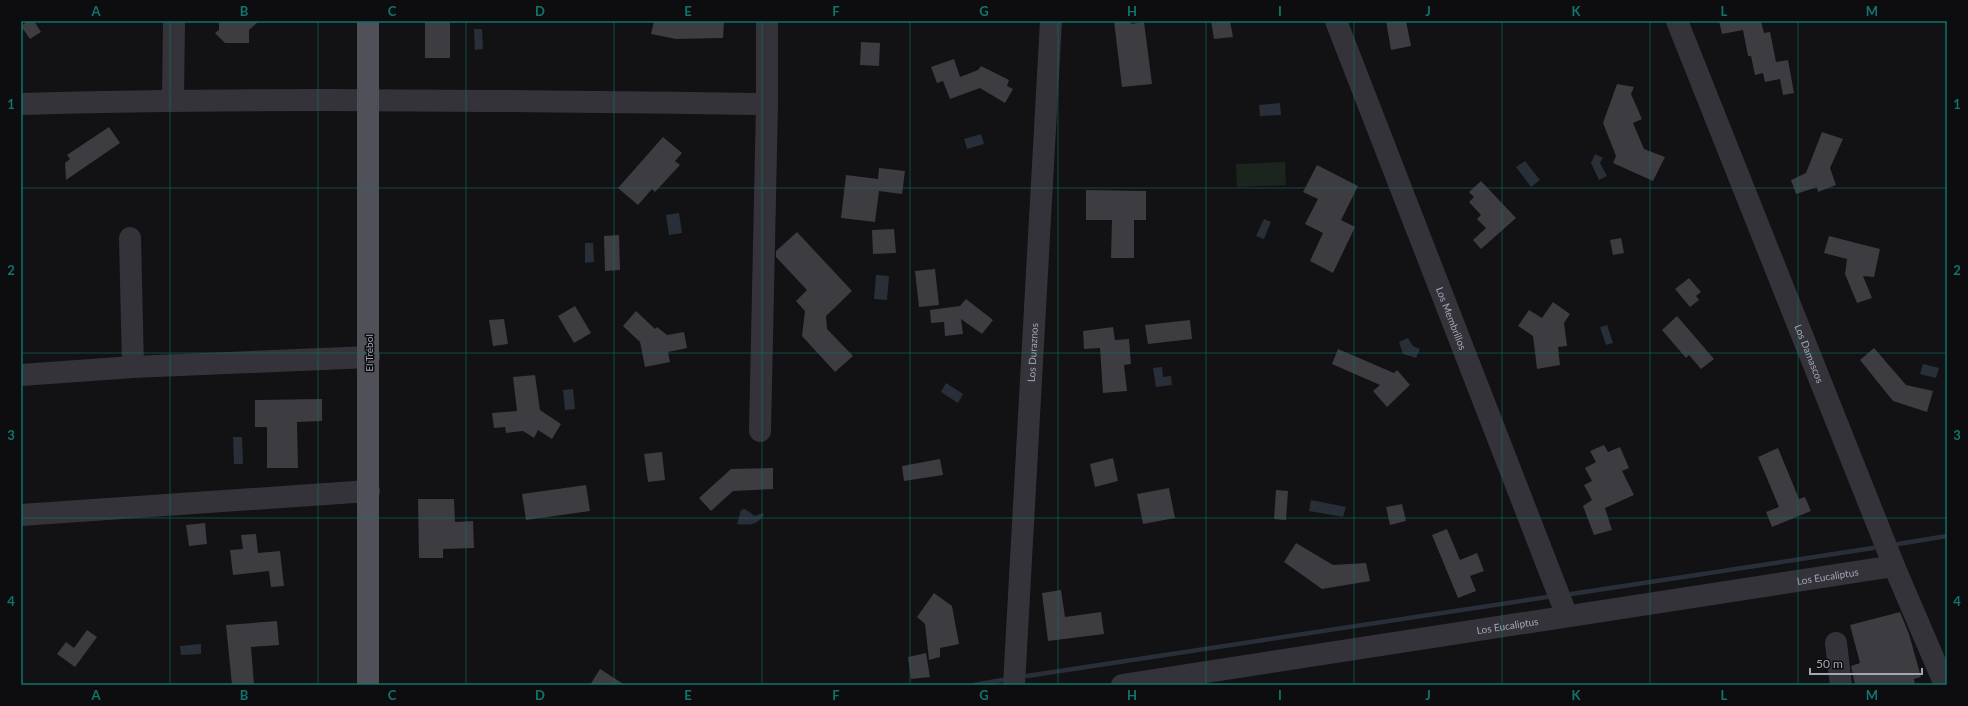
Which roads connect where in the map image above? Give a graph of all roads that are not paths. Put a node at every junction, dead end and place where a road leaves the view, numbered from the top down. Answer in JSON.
{"nodes":[{"id":1,"x":174,"y":21,"type":"edge"},
{"id":2,"x":368,"y":21,"type":"edge"},
{"id":3,"x":767,"y":21,"type":"edge"},
{"id":4,"x":1051,"y":21,"type":"edge"},
{"id":5,"x":1336,"y":21,"type":"edge"},
{"id":6,"x":1677,"y":21,"type":"edge"},
{"id":7,"x":368,"y":99,"type":"junction"},
{"id":8,"x":173,"y":100,"type":"junction"},
{"id":9,"x":21,"y":104,"type":"edge"},
{"id":10,"x":767,"y":104,"type":"junction"},
{"id":11,"x":130,"y":238,"type":"dead end"},
{"id":12,"x":369,"y":357,"type":"junction"},
{"id":13,"x":133,"y":367,"type":"junction"},
{"id":14,"x":21,"y":375,"type":"edge"},
{"id":15,"x":760,"y":431,"type":"dead end"},
{"id":16,"x":369,"y":491,"type":"junction"},
{"id":17,"x":21,"y":515,"type":"edge"},
{"id":18,"x":1894,"y":566,"type":"junction"},
{"id":19,"x":1567,"y":616,"type":"junction"},
{"id":20,"x":1836,"y":643,"type":"dead end"},
{"id":21,"x":368,"y":685,"type":"edge"},
{"id":22,"x":1014,"y":685,"type":"edge"},
{"id":23,"x":1122,"y":685,"type":"edge"},
{"id":24,"x":1840,"y":685,"type":"edge"},
{"id":25,"x":1945,"y":685,"type":"edge"}],
"edges":[{"from":1,"to":8,"type":"street"},
{"from":2,"to":7,"type":"main road","name":"El Trébol"},
{"from":3,"to":10,"type":"street"},
{"from":4,"to":22,"type":"street","name":"Los Duraznos"},
{"from":5,"to":19,"type":"street","name":"Los Membrillos"},
{"from":6,"to":18,"type":"street","name":"Los Damascos"},
{"from":7,"to":8,"type":"street"},
{"from":7,"to":10,"type":"street"},
{"from":7,"to":12,"type":"main road","name":"El Trébol"},
{"from":8,"to":9,"type":"street"},
{"from":10,"to":15,"type":"street"},
{"from":11,"to":13,"type":"street"},
{"from":12,"to":13,"type":"street"},
{"from":12,"to":16,"type":"main road","name":"El Trébol"},
{"from":13,"to":14,"type":"street"},
{"from":16,"to":17,"type":"street"},
{"from":16,"to":21,"type":"main road","name":"El Trébol"},
{"from":18,"to":19,"type":"street","name":"Los Eucaliptus"},
{"from":18,"to":25,"type":"street","name":"Los Damascos"},
{"from":19,"to":23,"type":"street","name":"Los Eucaliptus"},
{"from":20,"to":24,"type":"street"}]}
